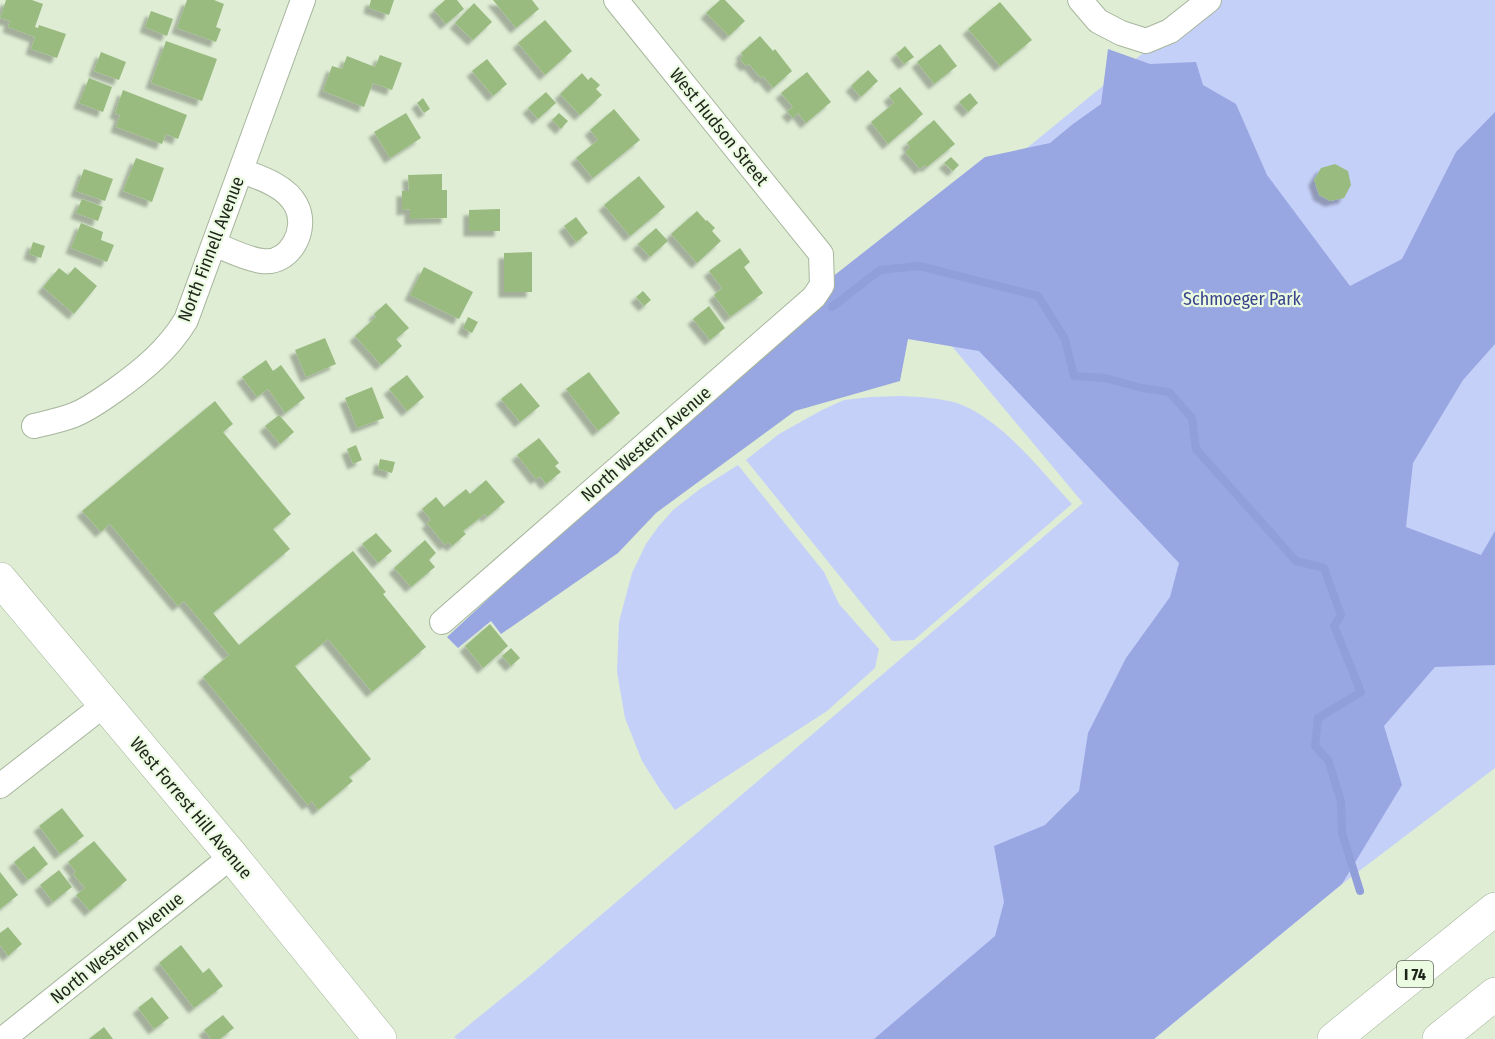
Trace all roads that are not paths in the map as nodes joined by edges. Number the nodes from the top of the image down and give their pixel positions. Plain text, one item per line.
1 (303, 0) edge
2 (616, 0) edge
3 (1080, 0) edge
4 (1209, 0) edge
5 (242, 171) junction
6 (214, 244) junction
7 (821, 254) joint
8 (34, 426) dead end
9 (0, 579) edge
10 (442, 622) dead end
11 (104, 705) junction
12 (0, 786) edge
13 (232, 856) junction
14 (1495, 909) edge
15 (1495, 994) edge
16 (3, 1039) edge
17 (380, 1039) edge
18 (1334, 1039) edge
19 (1439, 1039) edge

1 - 5 street, North Finnell Avenue
2 - 7 street, West Hudson Street
3 - 4 street
5 - 6 street, North Finnell Avenue
5 - 6 street
6 - 8 street, North Finnell Avenue
7 - 10 street, North Western Avenue
9 - 11 main road, West Forrest Hill Avenue
11 - 12 street
11 - 13 main road, West Forrest Hill Avenue
13 - 16 street, North Western Avenue
13 - 17 main road, West Forrest Hill Avenue
14 - 18 main road, I 74
15 - 19 main road

